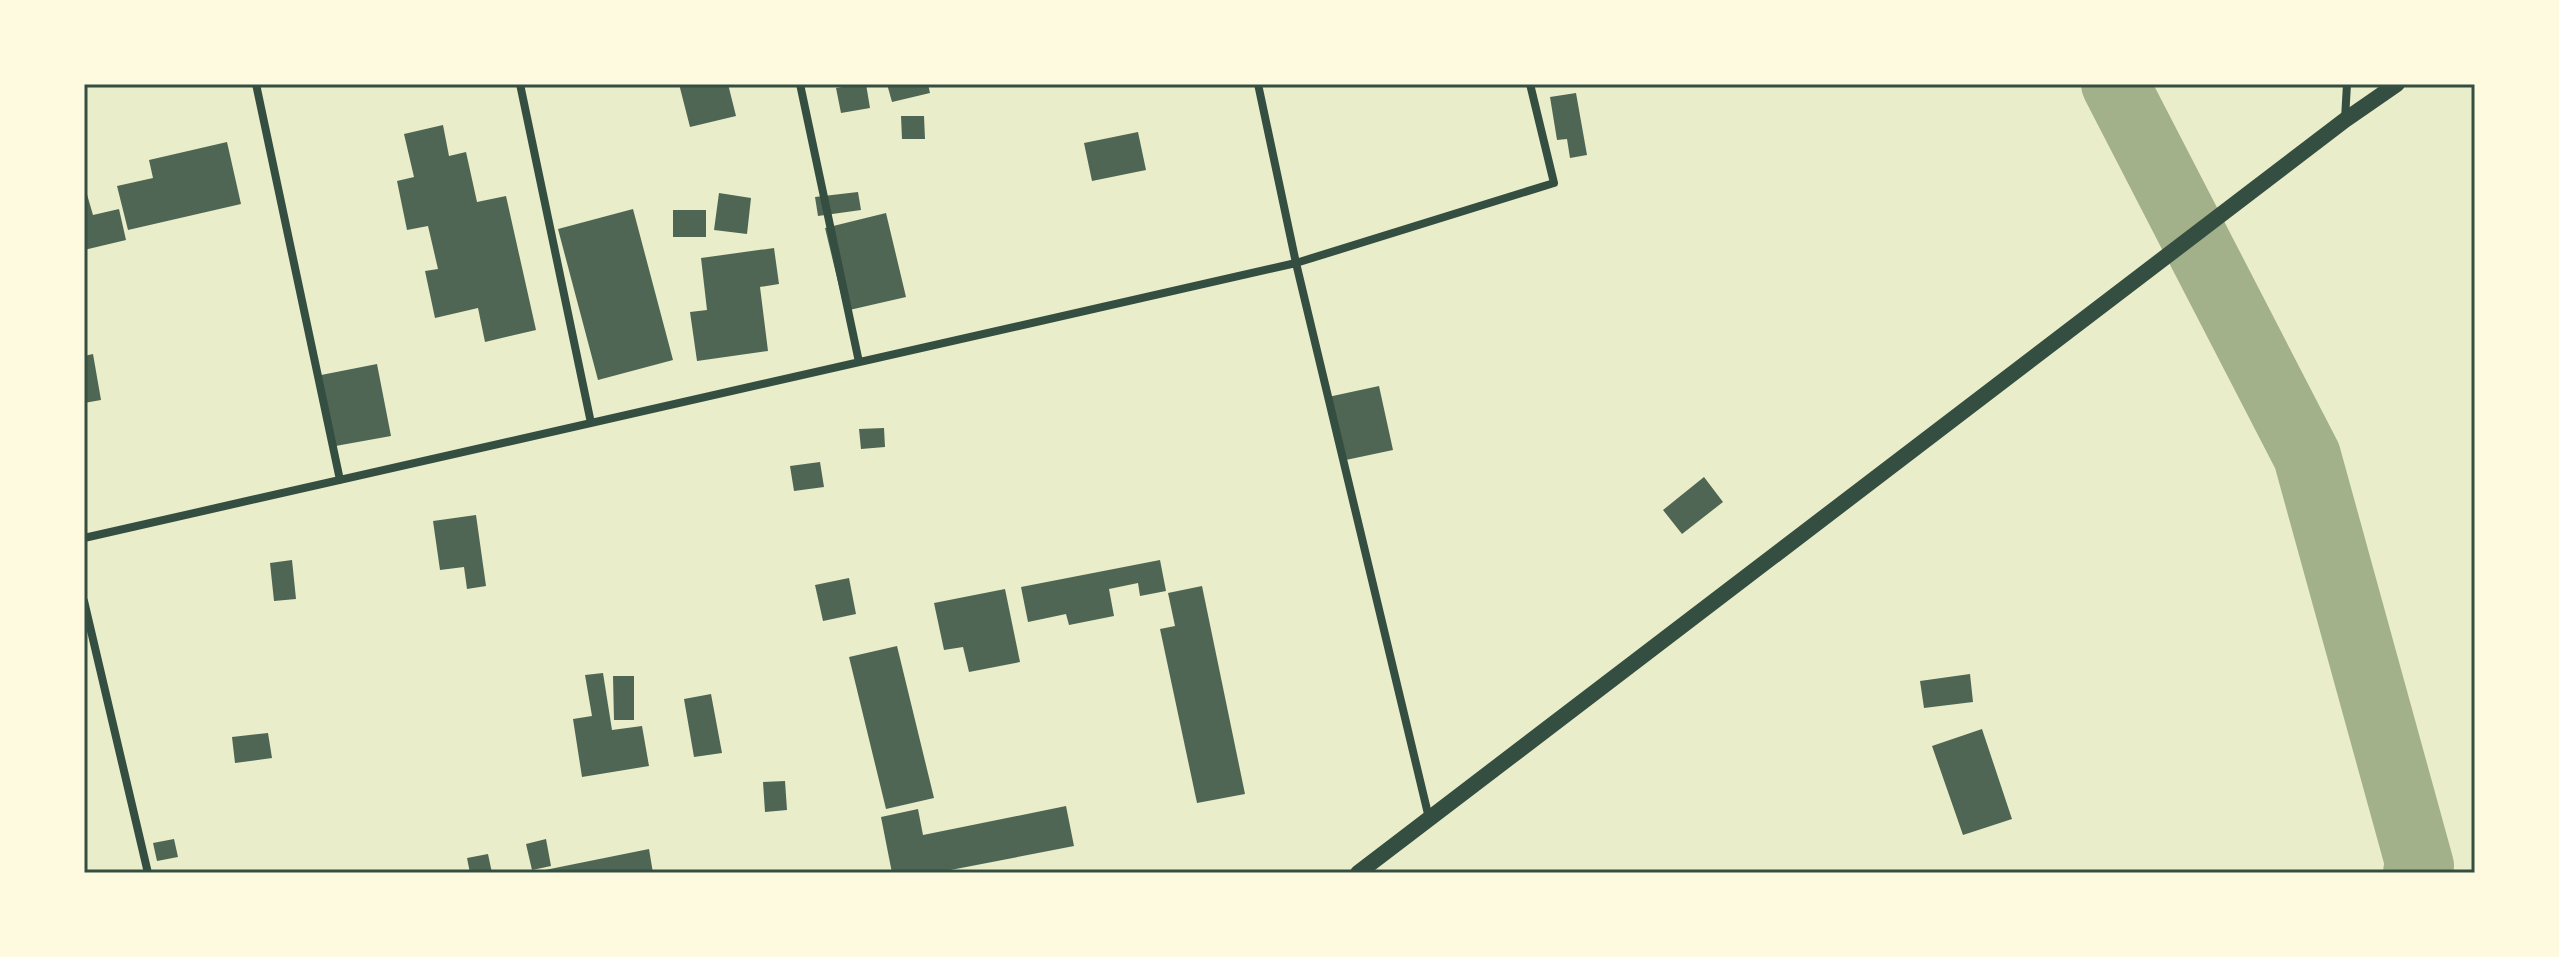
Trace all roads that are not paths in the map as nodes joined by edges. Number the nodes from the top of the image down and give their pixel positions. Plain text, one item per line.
1 (256, 84) edge
2 (520, 84) edge
3 (800, 84) edge
4 (1258, 84) edge
5 (1530, 84) edge
6 (2347, 84) edge
7 (2397, 84) edge
8 (2345, 120) junction
9 (1296, 263) junction
10 (859, 362) junction
11 (591, 423) junction
12 (340, 480) junction
13 (84, 538) edge
14 (84, 601) edge
15 (1429, 819) junction
16 (148, 873) edge
17 (1358, 873) edge

1 - 12 street
2 - 11 street
3 - 10 street
4 - 9 street
5 - 9 street
6 - 8 street
7 - 8 main road
8 - 15 main road
9 - 10 street
9 - 15 street
10 - 11 street
11 - 12 street
12 - 13 street
14 - 16 street
15 - 17 main road

